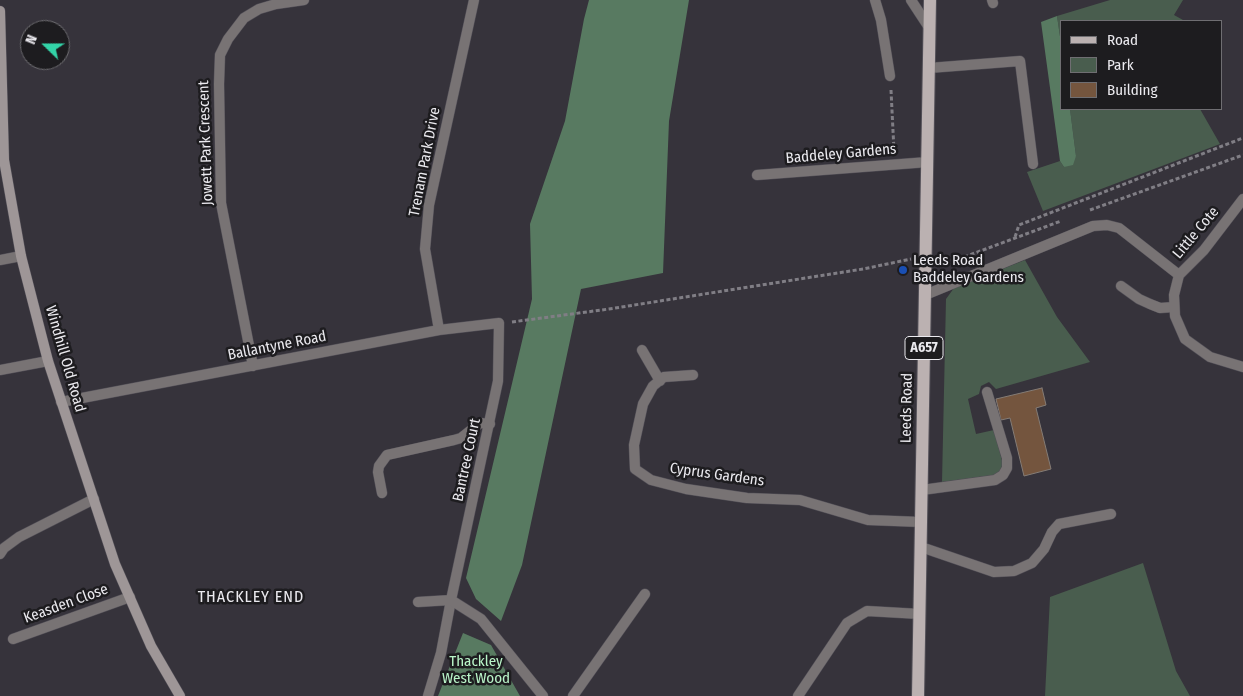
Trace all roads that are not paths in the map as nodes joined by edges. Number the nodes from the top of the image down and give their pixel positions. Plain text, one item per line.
1 (304, 0) edge
2 (474, 0) edge
3 (875, 0) edge
4 (911, 0) edge
5 (930, 0) edge
6 (0, 11) edge
7 (931, 30) junction
8 (930, 68) junction
9 (890, 76) road end
10 (928, 162) junction
11 (1033, 164) dead end
12 (757, 175) dead end
13 (1243, 199) edge
14 (21, 256) junction
15 (0, 260) edge
16 (1179, 275) junction
17 (1121, 286) dead end
18 (925, 295) junction
19 (1174, 307) junction
20 (499, 323) joint
21 (439, 330) junction
22 (642, 350) dead end
23 (48, 360) junction
24 (253, 366) junction
25 (1243, 367) edge
26 (0, 370) edge
27 (693, 375) dead end
28 (660, 381) junction
29 (987, 392) dead end
30 (61, 402) junction
31 (490, 424) junction
32 (922, 490) junction
33 (382, 493) dead end
34 (94, 499) junction
35 (1111, 514) dead end
36 (922, 522) junction
37 (921, 547) junction
38 (0, 552) edge
39 (645, 594) dead end
40 (130, 597) junction
41 (451, 600) junction
42 (418, 602) dead end
43 (920, 614) junction
44 (13, 638) dead end
45 (180, 696) edge
46 (428, 696) edge
47 (543, 696) edge
48 (573, 696) edge
49 (798, 696) edge
50 (918, 696) edge

1 - 24 street, Jowett Park Crescent
2 - 21 street, Trenam Park Drive
3 - 9 street
4 - 7 street
5 - 7 main road, Leeds Road / A657
6 - 14 street, Windhill Old Road
7 - 8 main road, Leeds Road / A657
8 - 10 main road, Leeds Road / A657
8 - 11 street
10 - 12 street, Baddeley Gardens
10 - 18 main road, Leeds Road / A657
13 - 16 street, Little Cote
14 - 15 street
14 - 23 street, Windhill Old Road
16 - 18 street
16 - 19 street, Little Cote
17 - 19 street
18 - 32 main road, Leeds Road / A657
19 - 25 street, Little Cote
20 - 21 street, Ballantyne Road
20 - 31 street, Bantree Court
21 - 24 street, Ballantyne Road
22 - 28 street
23 - 26 street
23 - 30 street, Windhill Old Road
24 - 30 street, Ballantyne Road
27 - 28 street
28 - 36 street, Cyprus Gardens
29 - 32 street
30 - 34 street, Windhill Old Road
31 - 33 street
31 - 41 street, Bantree Court
32 - 36 main road, Leeds Road / A657
34 - 38 street
34 - 40 street, Windhill Old Road
35 - 37 street
36 - 37 main road, Leeds Road / A657
37 - 43 main road, Leeds Road / A657
39 - 48 street
40 - 44 street, Keasden Close
40 - 45 street, Windhill Old Road
41 - 42 street
41 - 46 street, Bantree Court
41 - 47 street
43 - 49 street
43 - 50 main road, Leeds Road / A657

